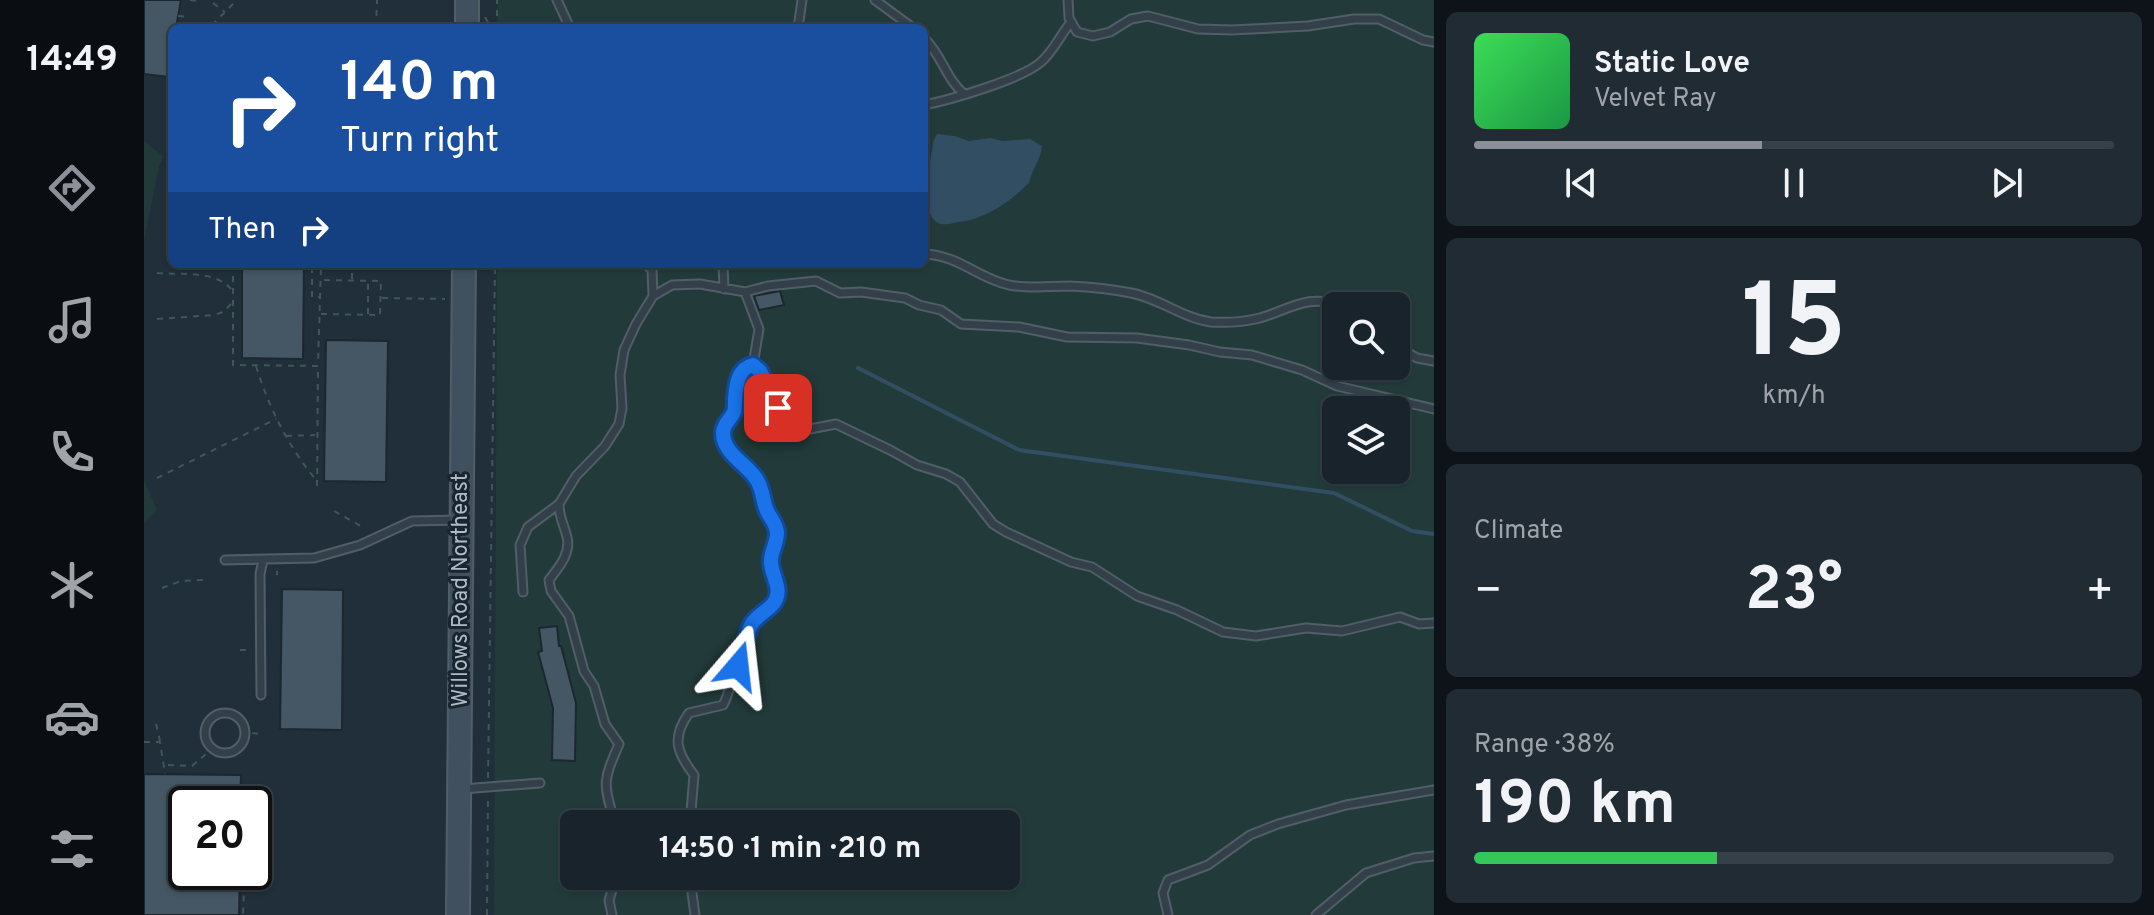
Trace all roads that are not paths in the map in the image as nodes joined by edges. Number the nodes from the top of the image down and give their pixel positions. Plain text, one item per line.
1 (557, 0) edge
2 (802, 0) edge
3 (875, 0) edge
4 (1068, 0) edge
5 (1071, 22) junction
6 (568, 24) edge
7 (799, 24) edge
8 (908, 24) edge
9 (928, 42) edge
10 (1434, 42) edge
11 (964, 94) junction
12 (928, 104) edge
13 (928, 255) edge
14 (464, 268) edge
15 (650, 268) edge
16 (723, 268) edge
17 (724, 289) junction
18 (745, 292) junction
19 (653, 296) junction
20 (1322, 301) edge
21 (1410, 354) edge
22 (1434, 361) edge
23 (753, 365) junction
24 (1434, 409) edge
25 (559, 504) junction
26 (461, 520) junction
27 (225, 560) dead end
28 (263, 560) junction
29 (523, 592) dead end
30 (1434, 623) edge
31 (261, 695) dead end
32 (225, 753) joint
33 (540, 783) dead end
34 (461, 790) junction
35 (1434, 790) edge
36 (611, 810) edge
37 (691, 810) edge
38 (1434, 856) edge
39 (612, 890) edge
40 (692, 890) edge
41 (458, 915) edge
42 (612, 915) edge
43 (695, 915) edge
44 (1168, 915) edge
45 (1316, 915) edge

1 - 6 lane
2 - 7 lane
3 - 8 lane
4 - 5 lane
5 - 10 lane
5 - 11 lane
9 - 11 lane
11 - 12 lane
13 - 20 lane
14 - 26 main road, Willows Road Northeast
15 - 19 lane
16 - 17 lane
17 - 18 lane
17 - 19 lane
18 - 23 lane
18 - 24 lane
19 - 25 lane
21 - 22 lane
23 - 30 lane
23 - 37 lane
25 - 29 lane
25 - 36 lane
26 - 28 lane
26 - 34 main road, Willows Road Northeast
27 - 28 lane
28 - 31 lane
32 - 32 lane
33 - 34 lane
34 - 41 main road, Willows Road Northeast
35 - 44 lane
38 - 45 lane
39 - 42 lane
40 - 43 lane

